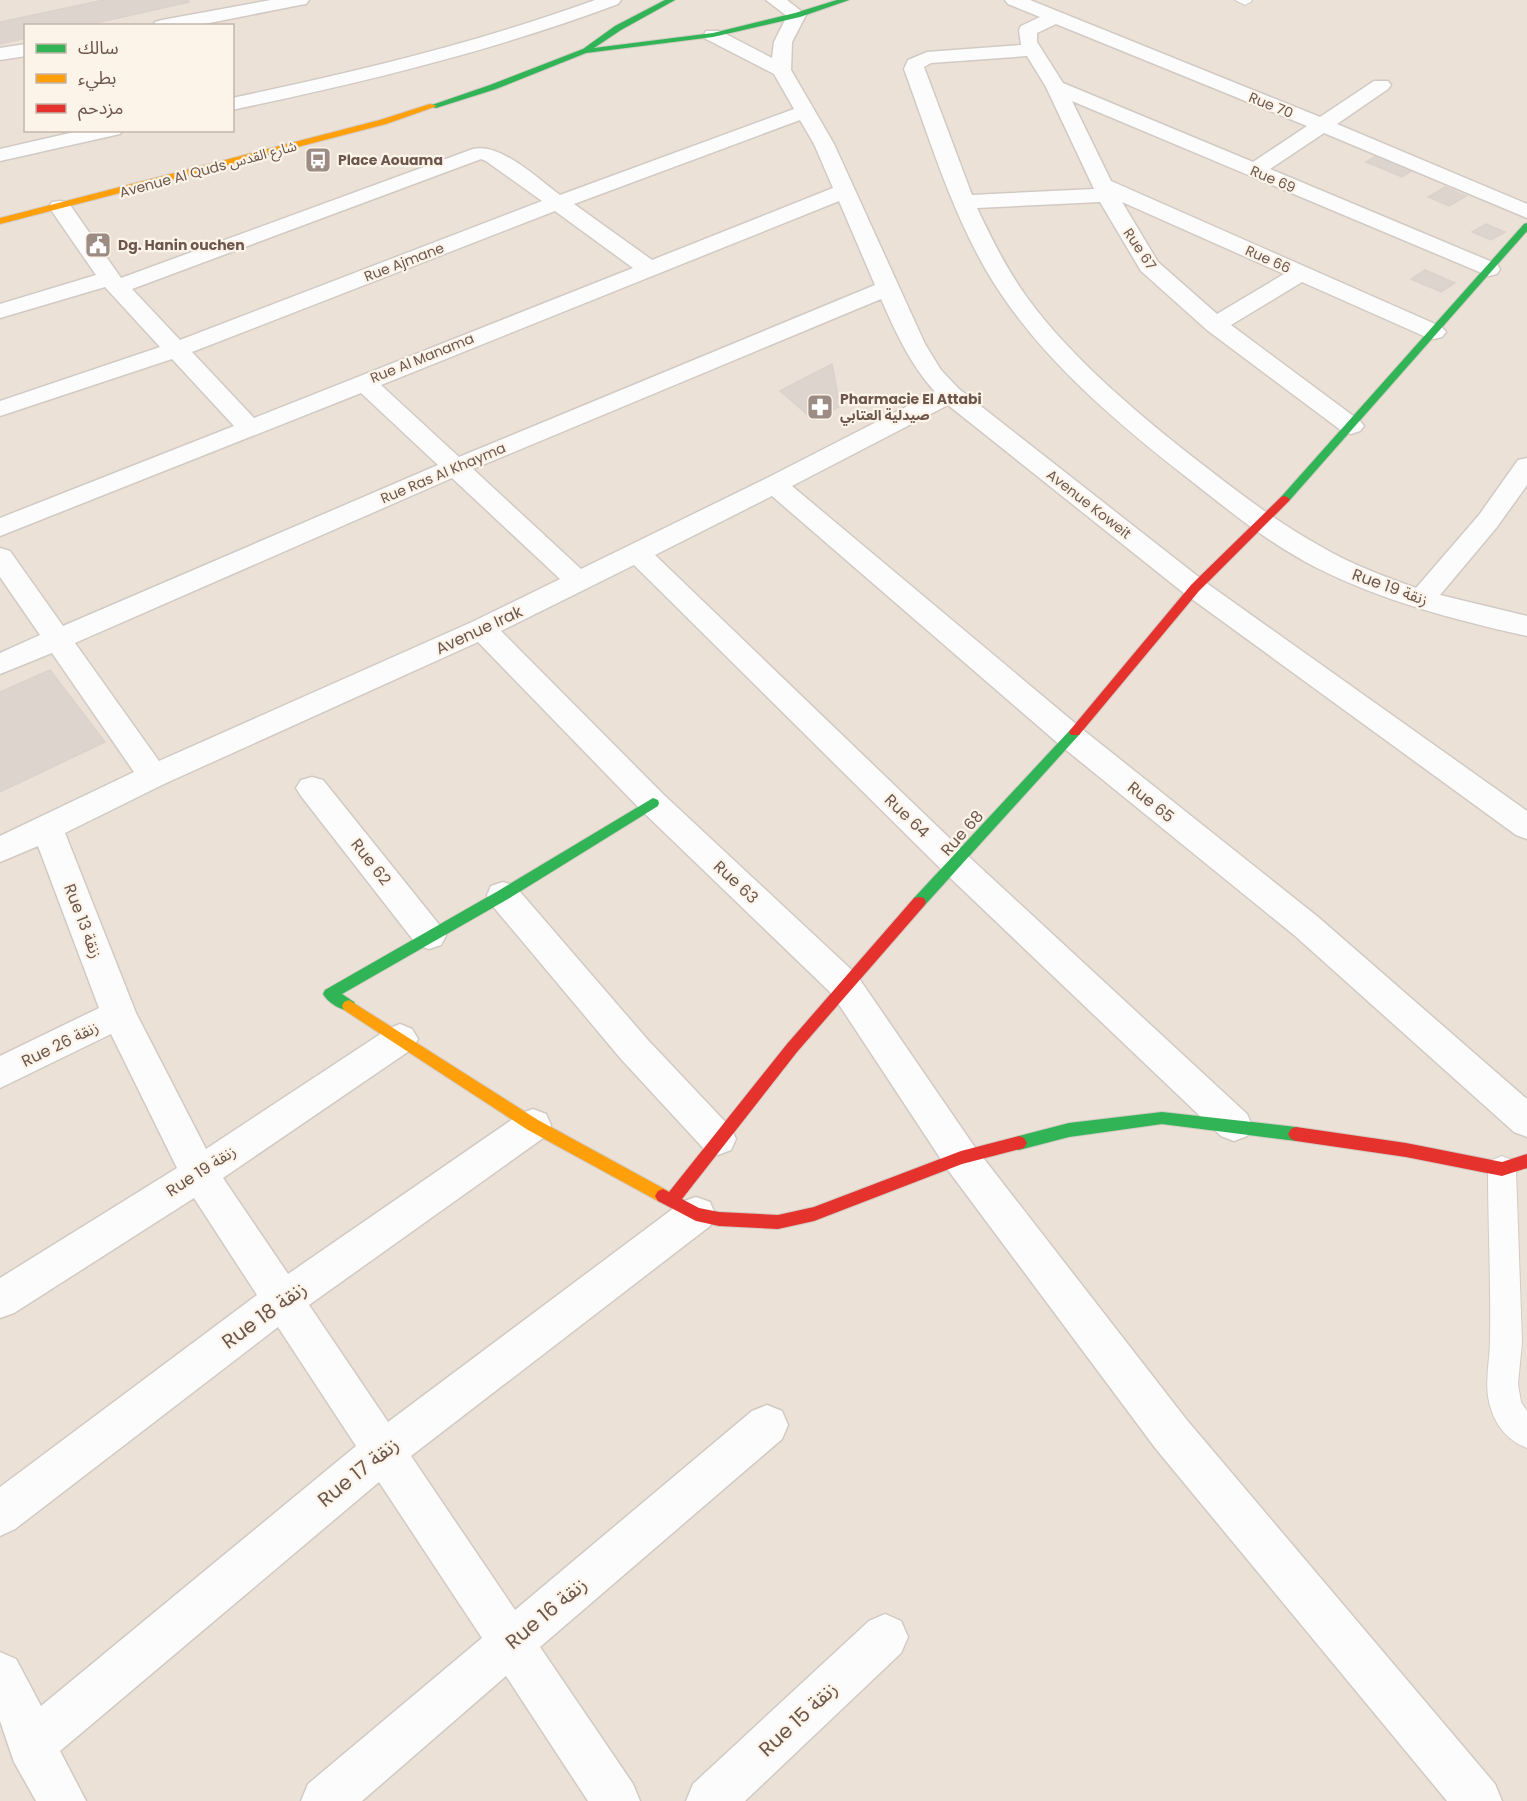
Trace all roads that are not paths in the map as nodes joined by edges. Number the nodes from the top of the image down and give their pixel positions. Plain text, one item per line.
1 (300, 0) edge
2 (612, 0) edge
3 (775, 0) edge
4 (845, 0) edge
5 (1014, 0) edge
6 (670, 4) edge
7 (797, 15) junction
8 (1055, 17) junction
9 (690, 21) dead end
10 (173, 24) edge
11 (713, 35) junction
12 (24, 50) edge
13 (1033, 50) junction
14 (585, 51) junction
15 (0, 54) edge
16 (781, 70) junction
17 (1381, 85) dead end
18 (1056, 87) junction
19 (234, 104) edge
20 (806, 111) junction
21 (1322, 125) junction
22 (103, 132) edge
23 (0, 155) edge
24 (1254, 171) junction
25 (844, 190) junction
26 (1105, 190) junction
27 (964, 202) junction
28 (557, 203) junction
29 (60, 207) junction
30 (1527, 212) edge
31 (0, 221) edge
32 (1527, 226) edge
33 (648, 268) junction
34 (1489, 269) junction
35 (1300, 274) junction
36 (113, 283) junction
37 (888, 288) junction
38 (0, 310) edge
39 (1215, 325) junction
40 (1434, 332) junction
41 (177, 349) junction
42 (363, 382) junction
43 (950, 394) junction
44 (0, 409) edge
45 (1351, 426) junction
46 (251, 429) junction
47 (1527, 466) edge
48 (456, 467) junction
49 (774, 485) junction
50 (1260, 525) junction
51 (0, 528) edge
52 (637, 553) junction
53 (0, 557) edge
54 (579, 582) junction
55 (1195, 588) junction
56 (1421, 600) junction
57 (1527, 626) edge
58 (482, 629) junction
59 (56, 639) junction
60 (0, 664) edge
61 (1071, 737) junction
62 (153, 776) junction
63 (312, 788) dead end
64 (653, 803) junction
65 (1527, 827) edge
66 (47, 828) junction
67 (0, 850) edge
68 (956, 864) junction
69 (503, 895) junction
70 (429, 936) junction
71 (844, 984) junction
72 (119, 1014) junction
73 (400, 1039) junction
74 (0, 1073) edge
75 (1527, 1121) edge
76 (533, 1125) junction
77 (1234, 1125) junction
78 (718, 1138) junction
79 (961, 1158) junction
80 (1514, 1165) edge
81 (198, 1174) junction
82 (684, 1207) junction
83 (0, 1300) edge
84 (283, 1300) junction
85 (767, 1425) dead end
86 (1527, 1432) edge
87 (383, 1451) junction
88 (0, 1514) edge
89 (885, 1637) dead end
90 (510, 1643) junction
91 (0, 1675) edge
92 (31, 1745) junction
93 (62, 1801) edge
94 (325, 1801) edge
95 (616, 1801) edge
96 (710, 1801) edge
97 (1478, 1801) edge

1 - 10 street
2 - 19 street
3 - 7 street
4 - 7 street, Avenue Al Quds شارع القدس
5 - 8 street, Rue 70
6 - 14 street, Avenue Al Quds شارع القدس
7 - 11 street, Avenue Al Quds شارع القدس
7 - 16 street
8 - 13 street
8 - 21 street, Rue 70
9 - 11 street
11 - 14 street, Avenue Al Quds شارع القدس
11 - 16 street
12 - 15 street
13 - 18 street, Rue 67
13 - 27 street, Rue 19 زنقة
14 - 29 street, Avenue Al Quds شارع القدس
16 - 20 street, Avenue Koweit
17 - 21 street
18 - 24 street, Rue 69
18 - 26 street, Rue 67
20 - 25 street, Avenue Koweit
20 - 28 street, Rue Ajmane
21 - 24 street
21 - 30 street, Rue 70
22 - 23 street
24 - 34 street, Rue 69
25 - 33 street, Rue Al Manama
25 - 37 street, Avenue Koweit
26 - 27 street
26 - 35 street, Rue 66
26 - 39 street, Rue 67
27 - 50 street, Rue 19 زنقة
28 - 33 street
28 - 36 street
28 - 41 street, Rue Ajmane
29 - 31 street, Avenue Al Quds شارع القدس
29 - 36 street
32 - 34 street
33 - 42 street, Rue Al Manama
34 - 40 street
35 - 39 street
35 - 40 street, Rue 66
36 - 38 street
36 - 41 street
37 - 43 street, Avenue Koweit
37 - 48 street, Rue Ras Al Khayma
39 - 45 street, Rue 67
40 - 45 street
41 - 44 street, Rue Ajmane
41 - 46 street
42 - 46 street, Rue Al Manama
42 - 48 street
43 - 49 street, Avenue Irak
43 - 55 street, Avenue Koweit
45 - 50 street
46 - 51 street, Rue Al Manama
47 - 56 street
48 - 54 street
48 - 59 street, Rue Ras Al Khayma
49 - 52 street, Avenue Irak
49 - 61 street, Rue 65
50 - 55 street, Rue 68
50 - 56 street, Rue 19 زنقة
52 - 54 street, Avenue Irak
52 - 68 street, Rue 64
53 - 59 street
54 - 58 street, Avenue Irak
55 - 61 street, Rue 68
55 - 65 street, Avenue Koweit
56 - 57 street, Rue 19 زنقة
58 - 62 street, Avenue Irak
58 - 64 street, Rue 63
59 - 60 street, Rue Ras Al Khayma
59 - 62 street
61 - 68 street, Rue 68
61 - 75 street, Rue 65
62 - 66 street, Avenue Irak
63 - 70 street, Rue 62
64 - 69 street
64 - 71 street, Rue 63
66 - 67 street, Avenue Irak
66 - 72 street, Rue 13 زنقة
68 - 71 street, Rue 68
68 - 77 street, Rue 64
69 - 70 street
69 - 78 street
70 - 73 street
71 - 78 street, Rue 68
71 - 79 street, Rue 63
72 - 74 street, Rue 26 زنقة
72 - 81 street, Rue 13 زنقة
73 - 76 street
73 - 81 street, Rue 19 زنقة
76 - 82 street
76 - 84 street, Rue 18 زنقة
77 - 79 street
77 - 80 street
78 - 82 street, Rue 68
79 - 82 street
79 - 97 street, Rue 63
80 - 86 lane
81 - 83 street, Rue 19 زنقة
81 - 84 street, Rue 13 زنقة
82 - 87 street, Rue 17 زنقة
84 - 87 street, Rue 13 زنقة
84 - 88 street, Rue 18 زنقة
85 - 90 street, Rue 16 زنقة
87 - 90 street, Rue 13 زنقة
87 - 92 street, Rue 17 زنقة
89 - 96 street, Rue 15 زنقة
90 - 94 street, Rue 16 زنقة
90 - 95 street, Rue 13 زنقة
91 - 92 street
92 - 93 street

